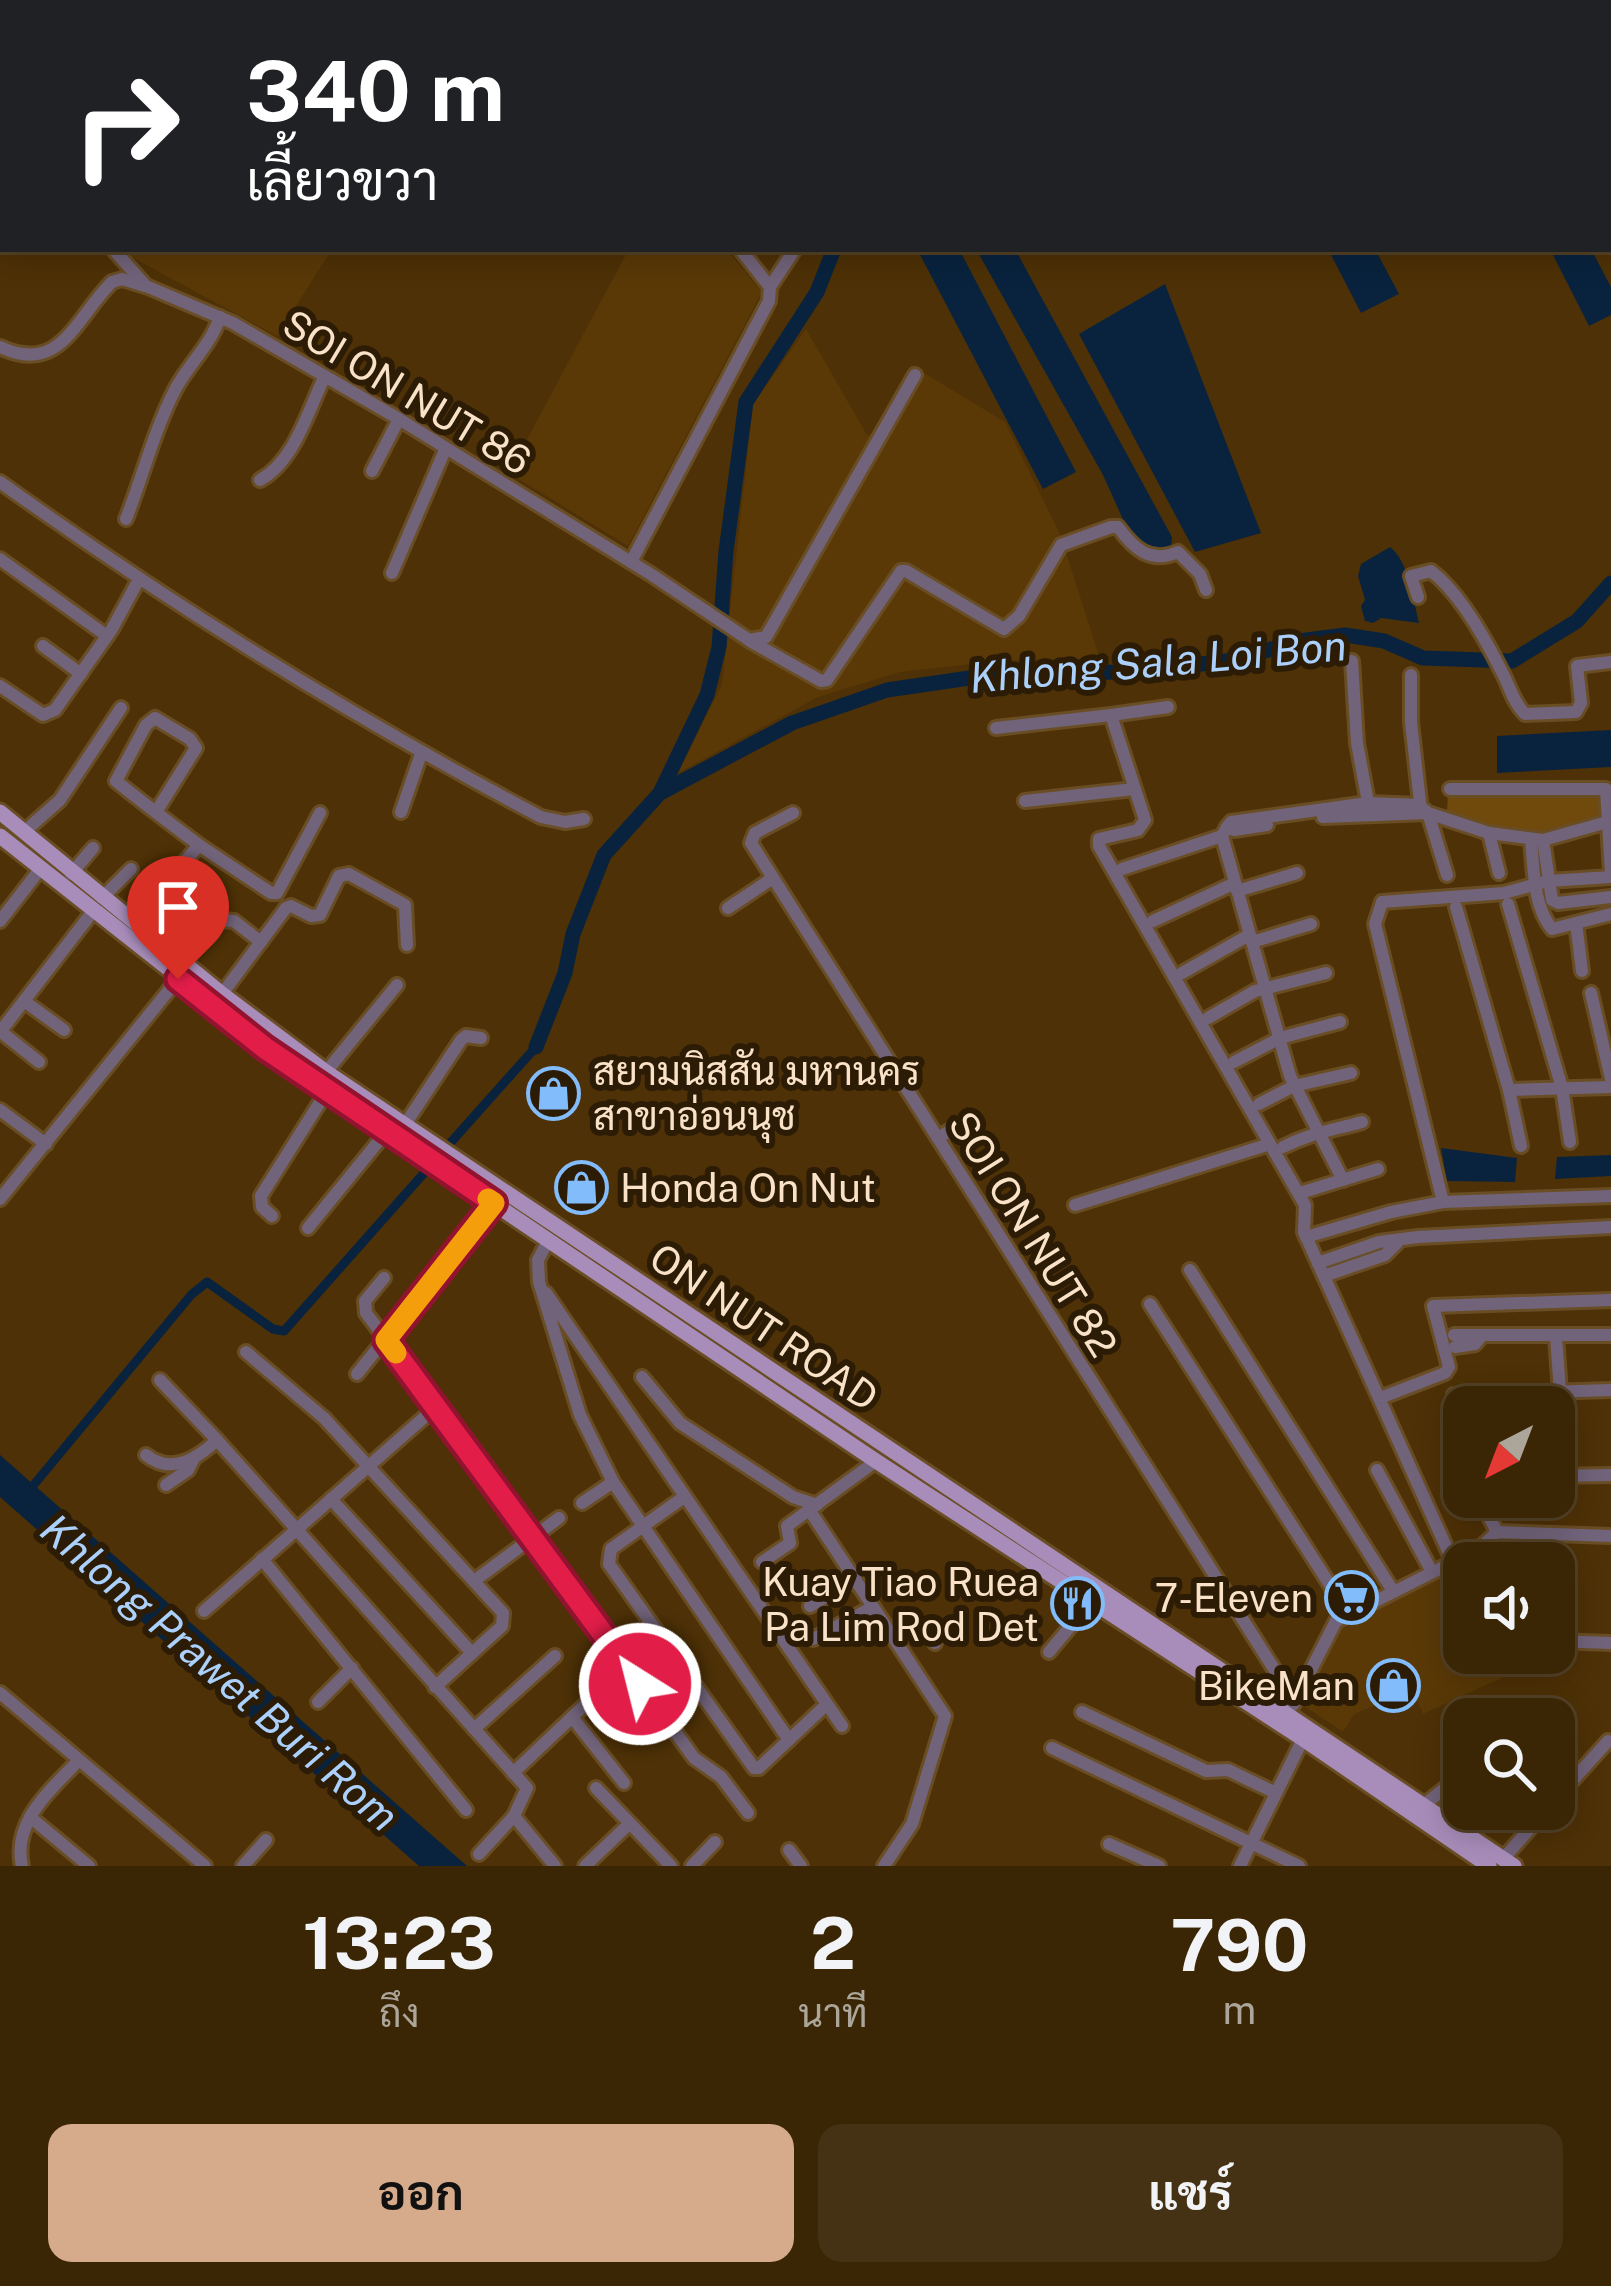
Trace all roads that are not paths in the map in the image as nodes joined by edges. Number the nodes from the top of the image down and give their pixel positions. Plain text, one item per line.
1 (742, 252) edge
2 (793, 252) edge
3 (116, 254) edge
4 (112, 282) junction
5 (146, 286) junction
6 (770, 286) junction
7 (220, 317) junction
8 (0, 346) edge
9 (915, 375) dead end
10 (325, 376) junction
11 (399, 419) junction
12 (445, 450) junction
13 (372, 471) dead end
14 (260, 480) dead end
15 (0, 482) edge
16 (126, 519) dead end
17 (0, 559) edge
18 (631, 562) junction
19 (392, 573) dead end
20 (138, 581) junction
21 (1206, 590) dead end
22 (1418, 597) dead end
23 (107, 636) junction
24 (749, 640) junction
25 (43, 646) dead end
26 (1352, 661) dead end
27 (1611, 662) edge
28 (81, 674) junction
29 (1411, 675) dead end
30 (0, 686) edge
31 (1168, 707) dead end
32 (122, 708) dead end
33 (1111, 715) junction
34 (996, 728) dead end
35 (421, 754) junction
36 (1134, 788) junction
37 (1450, 790) dead end
38 (1025, 801) dead end
39 (1369, 807) junction
40 (1423, 811) junction
41 (0, 812) edge
42 (156, 812) junction
43 (401, 812) dead end
44 (320, 813) dead end
45 (793, 813) dead end
46 (584, 819) dead end
47 (1610, 821) edge
48 (24, 832) junction
49 (1224, 832) junction
50 (1489, 833) junction
51 (0, 836) edge
52 (1537, 840) junction
53 (199, 845) junction
54 (93, 848) dead end
55 (46, 861) junction
56 (131, 868) dead end
57 (1122, 869) dead end
58 (1297, 873) dead end
59 (1499, 873) dead end
60 (71, 874) junction
61 (1447, 875) dead end
62 (1611, 875) edge
63 (773, 878) junction
64 (1541, 884) junction
65 (1236, 887) junction
66 (1611, 898) edge
67 (98, 904) junction
68 (1508, 904) dead end
69 (1456, 907) dead end
70 (728, 908) dead end
71 (1611, 914) edge
72 (210, 919) dead end
73 (0, 921) edge
74 (1153, 921) dead end
75 (133, 923) junction
76 (1576, 923) junction
77 (1311, 924) dead end
78 (1251, 939) junction
79 (261, 942) junction
80 (407, 946) dead end
81 (1582, 971) dead end
82 (1182, 973) dead end
83 (1326, 973) dead end
84 (178, 979) junction
85 (397, 985) dead end
86 (1266, 988) junction
87 (1591, 993) dead end
88 (222, 994) junction
89 (24, 1001) junction
90 (1208, 1018) dead end
91 (1340, 1022) dead end
92 (64, 1030) dead end
93 (0, 1031) edge
94 (1280, 1038) junction
95 (482, 1039) dead end
96 (1234, 1061) dead end
97 (39, 1062) dead end
98 (326, 1072) junction
99 (1351, 1073) dead end
100 (1611, 1083) edge
101 (1294, 1086) junction
102 (1562, 1088) junction
103 (1509, 1090) junction
104 (327, 1091) junction
105 (1259, 1104) dead end
106 (0, 1110) edge
107 (1362, 1122) dead end
108 (962, 1123) dead end
109 (395, 1128) junction
110 (1316, 1130) junction
111 (938, 1138) junction
112 (1570, 1142) dead end
113 (46, 1144) junction
114 (1277, 1146) junction
115 (1521, 1146) dead end
116 (455, 1169) junction
117 (1378, 1169) dead end
118 (1343, 1180) junction
119 (1303, 1192) dead end
120 (1611, 1196) edge
121 (0, 1199) edge
122 (1443, 1202) junction
123 (494, 1203) junction
124 (1075, 1205) dead end
125 (272, 1216) dead end
126 (1611, 1227) edge
127 (308, 1228) dead end
128 (1306, 1237) junction
129 (549, 1239) junction
130 (1321, 1269) junction
131 (1190, 1270) dead end
132 (384, 1278) dead end
133 (539, 1282) junction
134 (1611, 1300) edge
135 (1150, 1304) dead end
136 (1611, 1335) edge
137 (1556, 1337) junction
138 (386, 1340) junction
139 (1450, 1342) junction
140 (246, 1352) dead end
141 (357, 1374) dead end
142 (642, 1377) dead end
143 (160, 1380) dead end
144 (1560, 1386) edge
145 (1611, 1390) edge
146 (1575, 1391) edge
147 (1380, 1398) junction
148 (436, 1406) junction
149 (218, 1440) junction
150 (146, 1455) dead end
151 (194, 1458) junction
152 (876, 1461) junction
153 (367, 1467) junction
154 (1377, 1470) dead end
155 (1611, 1475) edge
156 (1575, 1476) edge
157 (613, 1483) junction
158 (166, 1484) dead end
159 (925, 1484) junction
160 (684, 1497) junction
161 (332, 1499) junction
162 (582, 1503) dead end
163 (813, 1508) junction
164 (560, 1518) dead end
165 (1487, 1518) edge
166 (642, 1526) junction
167 (297, 1529) junction
168 (534, 1536) junction
169 (1611, 1536) edge
170 (1494, 1538) junction
171 (1444, 1542) edge
172 (1487, 1542) edge
173 (1494, 1542) edge
174 (262, 1559) junction
175 (762, 1562) dead end
176 (1443, 1567) edge
177 (1432, 1572) junction
178 (855, 1580) junction
179 (474, 1581) junction
180 (1393, 1592) junction
181 (1090, 1604) junction
182 (809, 1606) dead end
183 (873, 1607) junction
184 (204, 1611) dead end
185 (1348, 1613) junction
186 (813, 1639) dead end
187 (896, 1640) junction
188 (1575, 1642) edge
189 (935, 1643) dead end
190 (1611, 1643) edge
191 (1049, 1652) dead end
192 (472, 1653) junction
193 (555, 1656) dead end
194 (352, 1668) junction
195 (435, 1687) junction
196 (0, 1693) edge
197 (590, 1700) dead end
198 (317, 1702) dead end
199 (826, 1705) junction
200 (1292, 1708) junction
201 (1082, 1712) dead end
202 (572, 1717) junction
203 (842, 1726) dead end
204 (474, 1729) junction
205 (1303, 1739) junction
206 (789, 1740) junction
207 (1608, 1741) edge
208 (1052, 1748) dead end
209 (79, 1760) junction
210 (513, 1773) junction
211 (1575, 1778) edge
212 (624, 1783) dead end
213 (596, 1788) dead end
214 (1443, 1790) edge
215 (1276, 1793) junction
216 (1424, 1805) junction
217 (466, 1810) dead end
218 (748, 1814) dead end
219 (514, 1816) junction
220 (30, 1817) junction
221 (628, 1825) junction
222 (1529, 1830) edge
223 (266, 1840) dead end
224 (716, 1842) dead end
225 (1251, 1843) junction
226 (1109, 1844) dead end
227 (789, 1850) dead end
228 (479, 1853) dead end
229 (1502, 1864) edge
230 (22, 1866) edge
231 (89, 1866) edge
232 (205, 1866) edge
233 (243, 1866) edge
234 (555, 1866) edge
235 (585, 1866) edge
236 (670, 1866) edge
237 (692, 1866) edge
238 (801, 1866) edge
239 (884, 1866) edge
240 (1159, 1866) edge
241 (1240, 1866) edge
242 (1299, 1866) edge

1 - 6 street
2 - 6 street
3 - 4 street
3 - 5 street, SOI ON NUT 86
4 - 5 street, SOI ON NUT 86
4 - 8 street
5 - 7 street, SOI ON NUT 86
6 - 18 street
7 - 10 street, SOI ON NUT 86
7 - 16 street
9 - 24 street
10 - 11 street, SOI ON NUT 86
10 - 14 street
11 - 12 street, SOI ON NUT 86
11 - 13 street
12 - 18 street, SOI ON NUT 86
12 - 19 street
15 - 20 street
17 - 23 street
18 - 24 street, SOI ON NUT 86
20 - 23 street
20 - 35 street
21 - 24 street, SOI ON NUT 86
22 - 27 street
23 - 28 street
25 - 28 street
26 - 39 street
28 - 30 street
29 - 40 street
31 - 33 street
32 - 48 street
33 - 34 street
33 - 36 street
35 - 43 street
35 - 46 street
36 - 38 street
36 - 114 street
37 - 47 street
39 - 40 street
39 - 49 street
40 - 50 street
40 - 61 street
41 - 48 main road, ON NUT ROAD
42 - 42 street
42 - 53 street
44 - 53 street
45 - 63 street, SOI ON NUT 82
47 - 52 street
47 - 62 street
48 - 55 main road, ON NUT ROAD
49 - 57 street
49 - 65 street
50 - 52 street
50 - 59 street
51 - 55 main road, ON NUT ROAD
52 - 64 street
53 - 75 street
54 - 60 street
55 - 60 main road, ON NUT ROAD
55 - 67 main road, ON NUT ROAD
55 - 73 street
56 - 67 street
58 - 65 street
60 - 67 main road, ON NUT ROAD
62 - 64 street
63 - 70 street
63 - 111 street, SOI ON NUT 82
64 - 66 street
64 - 76 street
64 - 122 street
65 - 74 street
65 - 78 street
67 - 75 main road, ON NUT ROAD
67 - 84 main road, ON NUT ROAD
67 - 89 street
68 - 102 street
69 - 103 street
71 - 76 street
72 - 79 street
75 - 88 main road, ON NUT ROAD
76 - 81 street
77 - 78 street
78 - 82 street
78 - 86 street
79 - 80 street
79 - 88 street
83 - 86 street
84 - 104 main road, ON NUT ROAD
84 - 113 street
85 - 98 street
86 - 90 street
86 - 94 street
87 - 100 street
88 - 98 main road, ON NUT ROAD
89 - 92 street
89 - 93 street
91 - 94 street
93 - 97 street
94 - 96 street
94 - 101 street
95 - 109 street
98 - 109 main road, ON NUT ROAD
99 - 101 street
100 - 102 street
101 - 105 street
101 - 110 street
102 - 103 street
102 - 112 street
103 - 115 street
104 - 109 main road, ON NUT ROAD
104 - 125 street
106 - 113 street
107 - 110 street
108 - 111 street
109 - 116 main road, ON NUT ROAD
109 - 127 street
110 - 114 street
110 - 118 street
111 - 200 street, SOI ON NUT 82
113 - 121 street
114 - 124 street
114 - 128 street
116 - 123 main road, ON NUT ROAD
116 - 159 main road, ON NUT ROAD
117 - 118 street
118 - 119 street
120 - 122 street
122 - 128 street
123 - 129 main road, ON NUT ROAD
123 - 138 street
126 - 130 street
128 - 130 street
129 - 133 street
129 - 152 main road, ON NUT ROAD
130 - 147 street
131 - 180 street
132 - 138 street
133 - 157 street
133 - 160 street
134 - 139 street
135 - 185 street
136 - 137 street
137 - 139 street
137 - 144 street
138 - 141 street
138 - 148 street
139 - 147 street
140 - 153 street
142 - 163 street
143 - 149 street
145 - 146 street
147 - 171 street
148 - 153 street
148 - 168 street
149 - 151 street
149 - 167 street
150 - 151 street
151 - 158 street
152 - 159 main road, ON NUT ROAD
152 - 163 street
153 - 161 street
153 - 179 street
154 - 177 street
155 - 156 street
157 - 162 street
157 - 166 street
159 - 181 main road, ON NUT ROAD
159 - 200 main road, ON NUT ROAD
160 - 166 street
160 - 199 street
161 - 167 street
161 - 192 street
163 - 175 street
163 - 178 street
164 - 168 street
165 - 170 street
166 - 206 street
166 - 206 street
167 - 174 street
167 - 195 street
168 - 179 street
168 - 218 street
169 - 170 street
170 - 172 street
170 - 173 street
174 - 184 street
174 - 194 street
176 - 177 street
177 - 180 street
178 - 182 street
178 - 183 street
179 - 192 street
180 - 185 street
181 - 191 street
181 - 205 main road, ON NUT ROAD
183 - 186 street
183 - 187 street
185 - 200 street
187 - 189 street
187 - 239 street
188 - 190 street
192 - 195 street
193 - 204 street
194 - 198 street
194 - 217 street
195 - 204 street
196 - 209 street
197 - 202 street
199 - 203 street
199 - 206 street
200 - 216 main road, ON NUT ROAD
201 - 215 street
202 - 210 street
202 - 212 street
204 - 210 street
205 - 215 street
205 - 229 main road, ON NUT ROAD
207 - 211 street
208 - 225 street
209 - 220 street
209 - 232 street
210 - 219 street
213 - 221 street
214 - 216 street
215 - 225 street
216 - 229 main road, ON NUT ROAD
219 - 228 street
219 - 234 street
220 - 230 street
220 - 231 street
221 - 235 street
221 - 236 street
222 - 229 street
223 - 233 street
224 - 237 street
225 - 241 street
225 - 242 street
226 - 240 street
227 - 238 street

